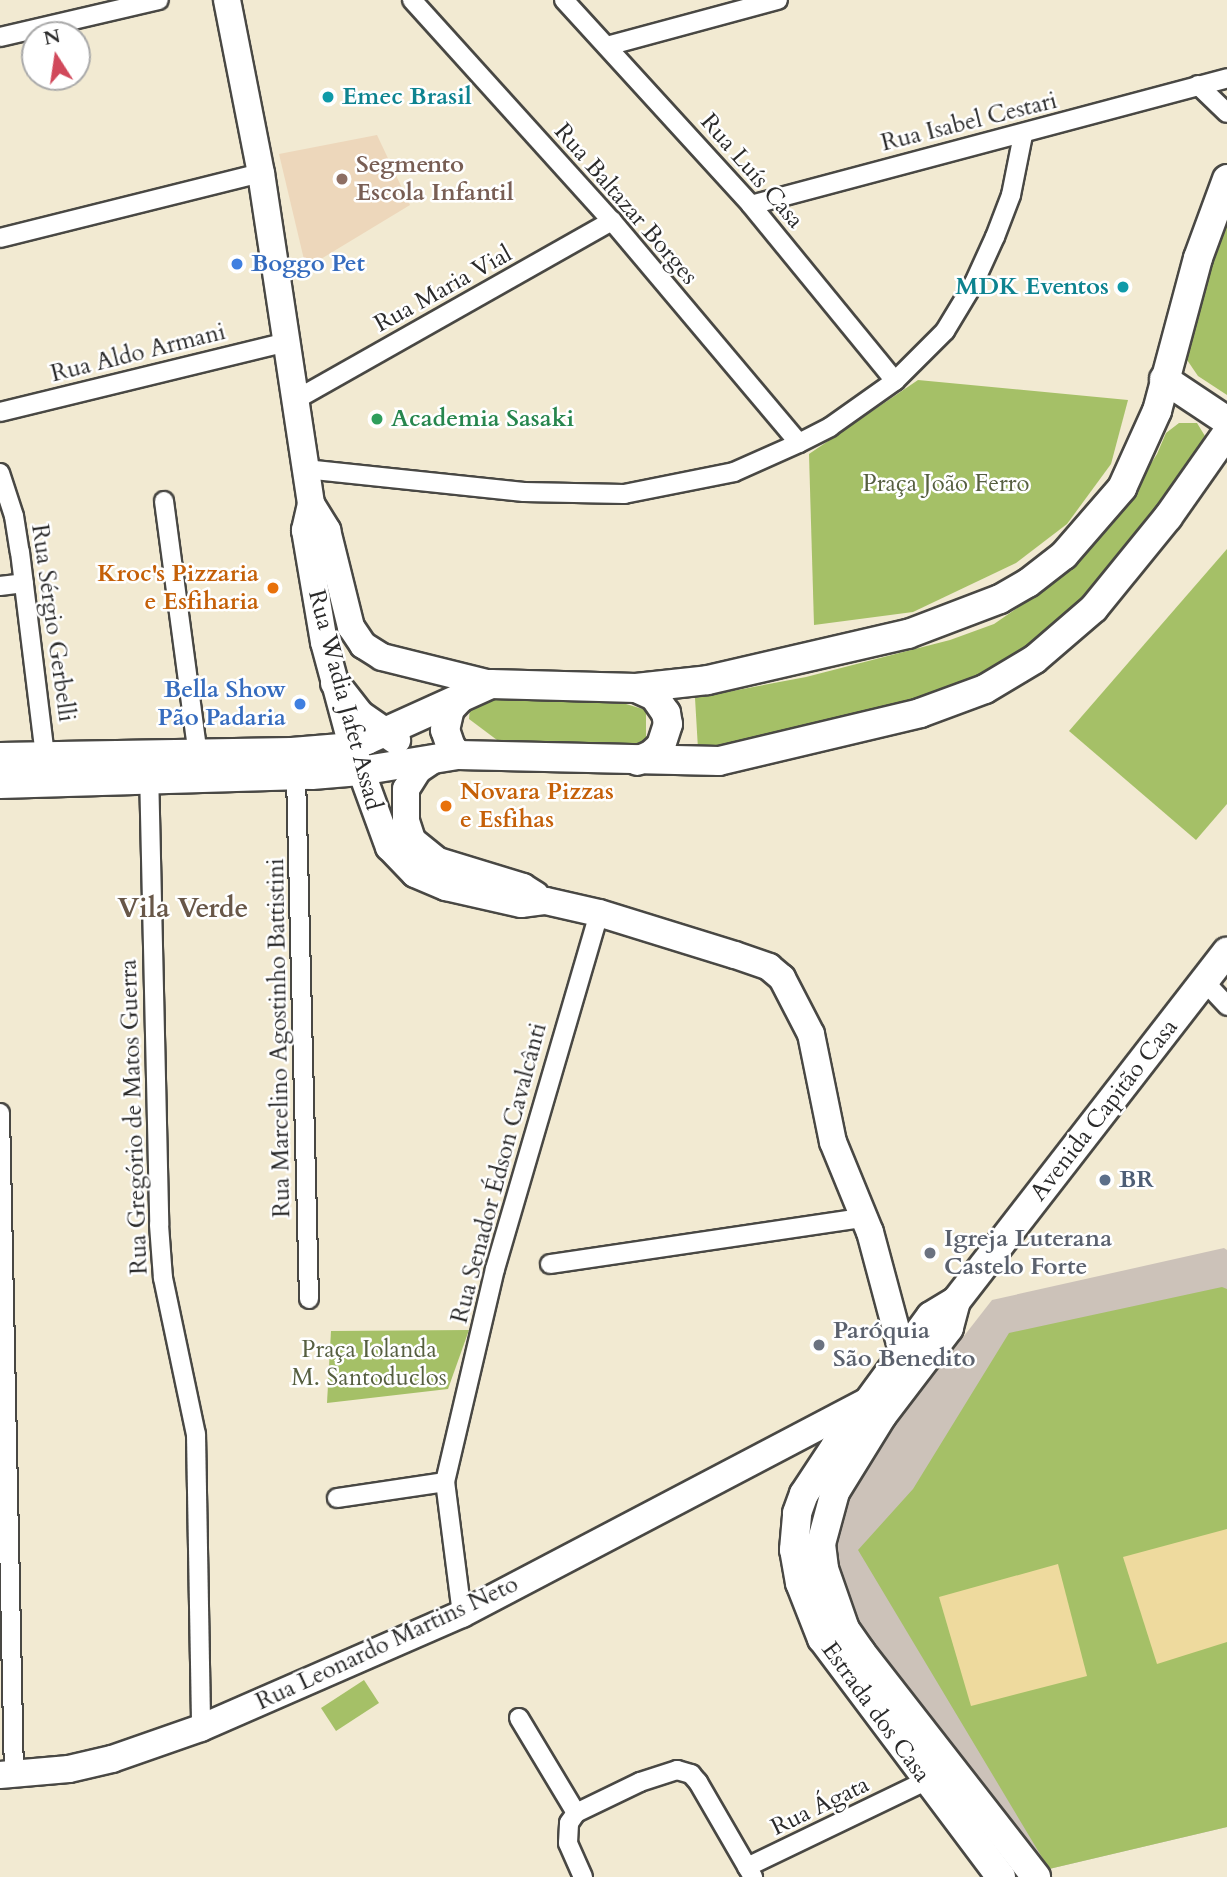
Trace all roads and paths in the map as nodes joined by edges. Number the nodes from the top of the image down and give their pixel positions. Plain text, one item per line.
1 (159, 0) edge
2 (227, 0) edge
3 (412, 0) edge
4 (564, 0) edge
5 (778, 0) edge
6 (0, 37) edge
7 (607, 46) junction
8 (1227, 78) edge
9 (1198, 85) junction
10 (1227, 113) edge
11 (1023, 135) junction
12 (261, 173) junction
13 (1227, 180) edge
14 (751, 205) junction
15 (612, 221) junction
16 (0, 238) edge
17 (288, 342) junction
18 (1164, 379) junction
19 (895, 381) junction
20 (297, 399) junction
21 (0, 412) edge
22 (1227, 421) edge
23 (1227, 433) edge
24 (800, 443) junction
25 (305, 469) junction
26 (0, 473) edge
27 (164, 501) dead end
28 (311, 504) junction
29 (24, 583) junction
30 (0, 586) edge
31 (335, 683) junction
32 (491, 684) junction
33 (636, 688) junction
34 (462, 696) junction
35 (383, 733) junction
36 (0, 757) edge
37 (446, 757) junction
38 (356, 759) junction
39 (637, 761) junction
40 (199, 764) junction
41 (149, 766) junction
42 (47, 769) junction
43 (296, 775) junction
44 (0, 784) edge
45 (547, 901) junction
46 (599, 913) junction
47 (1227, 952) edge
48 (1204, 981) junction
49 (1227, 1006) edge
50 (0, 1113) edge
51 (863, 1218) junction
52 (550, 1264) dead end
53 (309, 1299) dead end
54 (912, 1359) junction
55 (868, 1401) junction
56 (831, 1453) joint
57 (445, 1482) junction
58 (835, 1492) joint
59 (337, 1498) dead end
60 (462, 1614) junction
61 (519, 1718) dead end
62 (201, 1728) junction
63 (951, 1767) junction
64 (7, 1775) edge
65 (926, 1781) junction
66 (572, 1818) junction
67 (750, 1872) edge
68 (583, 1877) edge
69 (1001, 1877) edge
70 (1037, 1877) edge

1 - 6 street
2 - 12 street, Rua Wadia Jafet Assad
3 - 15 street, Rua Baltazar Borges
4 - 7 street, Rua Luís Casa
5 - 7 street
7 - 14 street, Rua Luís Casa
8 - 9 street, Rua Isabel Cestari
9 - 10 street
9 - 11 street, Rua Isabel Cestari
11 - 14 street, Rua Isabel Cestari
11 - 19 street
12 - 16 street
12 - 17 street, Rua Wadia Jafet Assad
13 - 18 main road
14 - 19 street, Rua Luís Casa
15 - 20 street, Rua Maria Vial
15 - 24 street, Rua Baltazar Borges
17 - 20 street, Rua Wadia Jafet Assad
17 - 21 street, Rua Aldo Armani
18 - 22 main road
18 - 33 main road
19 - 24 street
20 - 25 street, Rua Wadia Jafet Assad
23 - 39 main road
24 - 25 street
25 - 28 street, Rua Wadia Jafet Assad
26 - 29 street, Rua Sérgio Gerbelli
27 - 40 street
28 - 31 street, Rua Wadia Jafet Assad
28 - 32 street, Rua Wadia Jafet Assad
29 - 30 street
29 - 42 street, Rua Sérgio Gerbelli
31 - 35 main road
31 - 38 street, Rua Wadia Jafet Assad
32 - 33 main road
32 - 34 main road
33 - 39 main road
34 - 35 main road
34 - 37 main road
35 - 37 main road
35 - 38 main road
36 - 42 main road
37 - 38 main road
37 - 39 main road
37 - 45 street, Rua Wadia Jafet Assad
38 - 40 main road
38 - 43 main road
38 - 45 street, Rua Wadia Jafet Assad
40 - 41 main road
40 - 43 main road
41 - 42 main road
41 - 62 street, Rua Gregório de Matos Guerra
42 - 44 main road
43 - 53 street, Rua Marcelino Agostinho Battistini
45 - 46 street, Rua Wadia Jafet Assad
46 - 51 street, Rua Wadia Jafet Assad
46 - 57 street, Rua Senador Édson Cavalcânti
47 - 48 main road, Avenida Capitão Casa
48 - 49 street
48 - 54 main road, Avenida Capitão Casa
50 - 64 street
51 - 52 street
51 - 54 street, Rua Wadia Jafet Assad
54 - 55 main road, Avenida Capitão Casa
54 - 58 main road, Avenida Capitão Casa
55 - 56 main road, Avenida Capitão Casa
55 - 60 street, Rua Leonardo Martins Neto
56 - 65 main road, Estrada dos Casa
57 - 59 street
57 - 60 street, Rua Senador Édson Cavalcânti
58 - 63 main road, Estrada dos Casa
60 - 62 street, Rua Leonardo Martins Neto
61 - 66 street
62 - 64 street, Rua Leonardo Martins Neto
63 - 65 street, Rua Ágata
63 - 70 main road, Estrada dos Casa
65 - 67 street, Rua Ágata
65 - 69 main road, Estrada dos Casa
66 - 67 street
66 - 68 street

